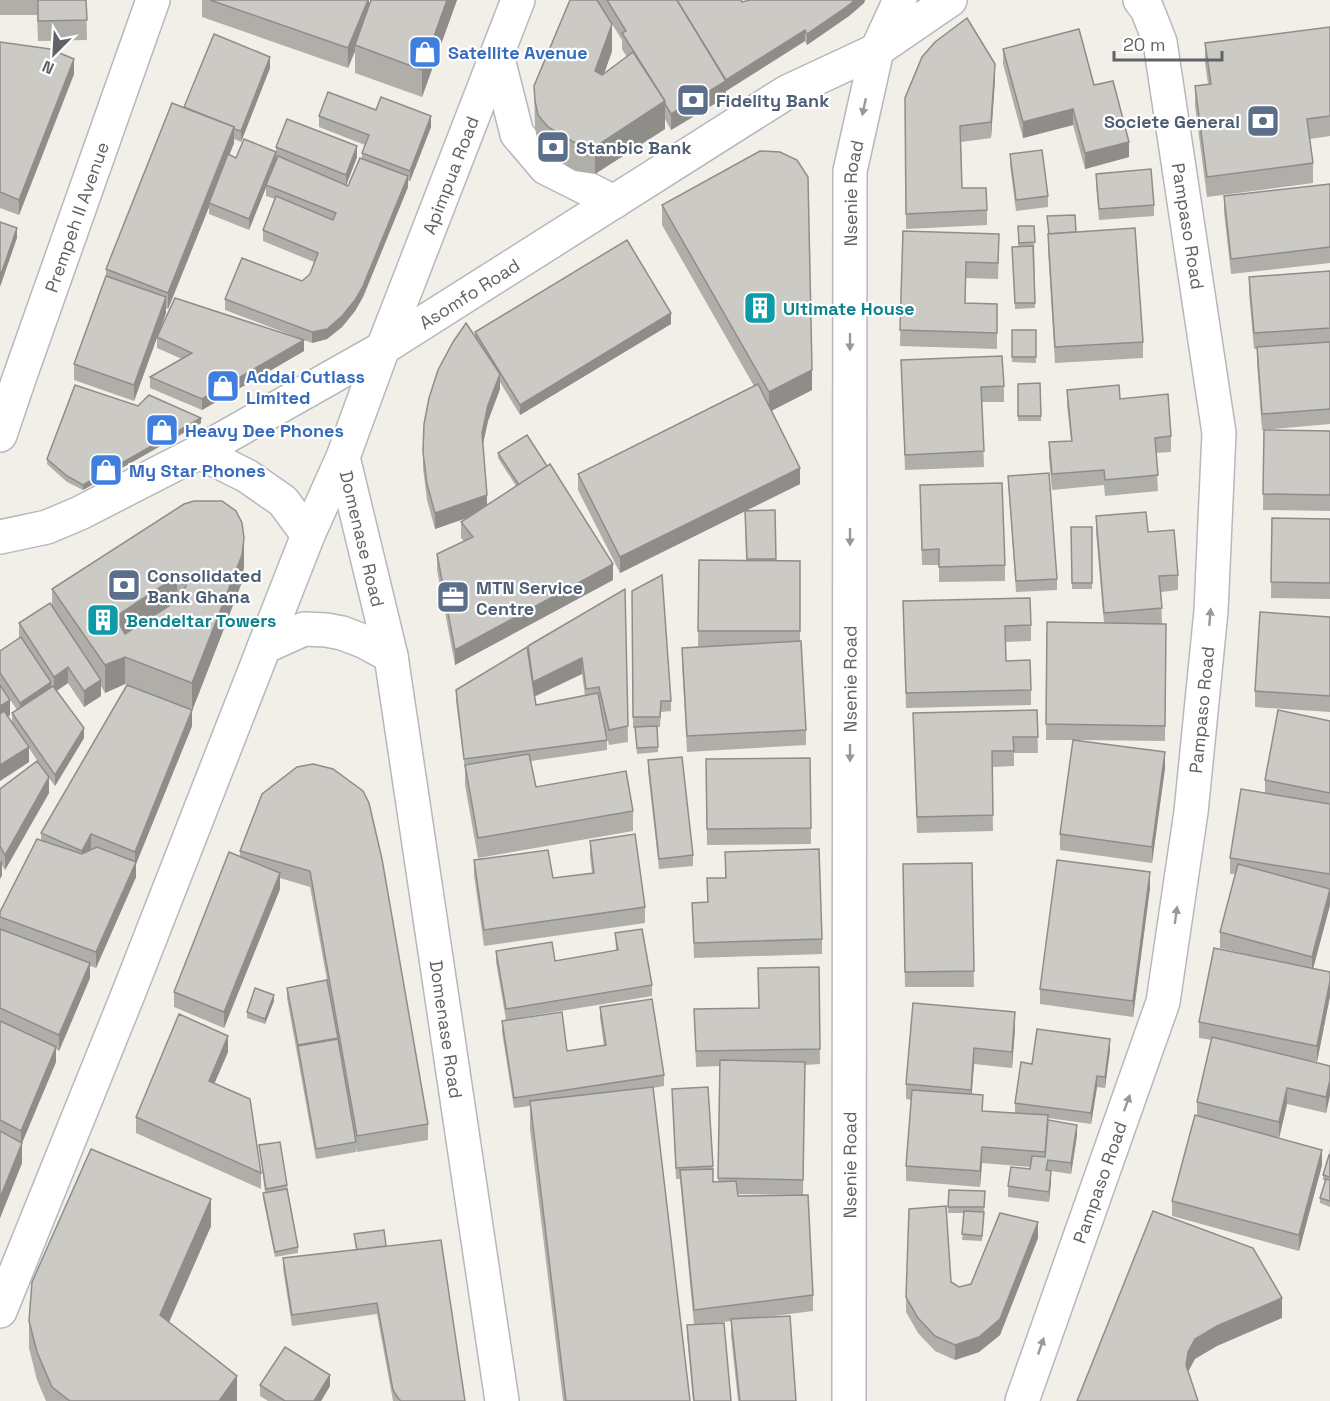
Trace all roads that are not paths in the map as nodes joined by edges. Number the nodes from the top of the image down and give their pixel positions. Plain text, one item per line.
1 (153, 0) edge
2 (518, 0) edge
3 (900, 0) edge
4 (950, 0) edge
5 (1140, 0) edge
6 (877, 50) junction
7 (497, 56) junction
8 (614, 202) junction
9 (383, 348) junction
10 (0, 435) edge
11 (199, 452) junction
12 (343, 457) junction
13 (308, 535) junction
14 (0, 537) edge
15 (264, 647) junction
16 (391, 656) junction
17 (0, 1311) edge
18 (502, 1401) edge
19 (849, 1401) edge
20 (1022, 1401) edge

1 - 10 street, Prempeh II Avenue
2 - 7 street, Apimpua Road
3 - 6 street
4 - 6 street
20 -> 5 street, Pampaso Road
6 - 8 street, Asomfo Road
6 -> 19 street, Nsenie Road
7 - 8 street
7 - 9 street, Apimpua Road
8 - 9 street, Asomfo Road
9 - 11 street, Asomfo Road
9 - 12 street, Apimpua Road
11 - 13 street
11 - 14 street, Asomfo Road
12 - 13 street, Apimpua Road
12 - 16 street, Domenase Road
13 - 15 street, Apimpua Road
15 - 16 street
15 - 17 street, Apimpua Road
16 - 18 street, Domenase Road

